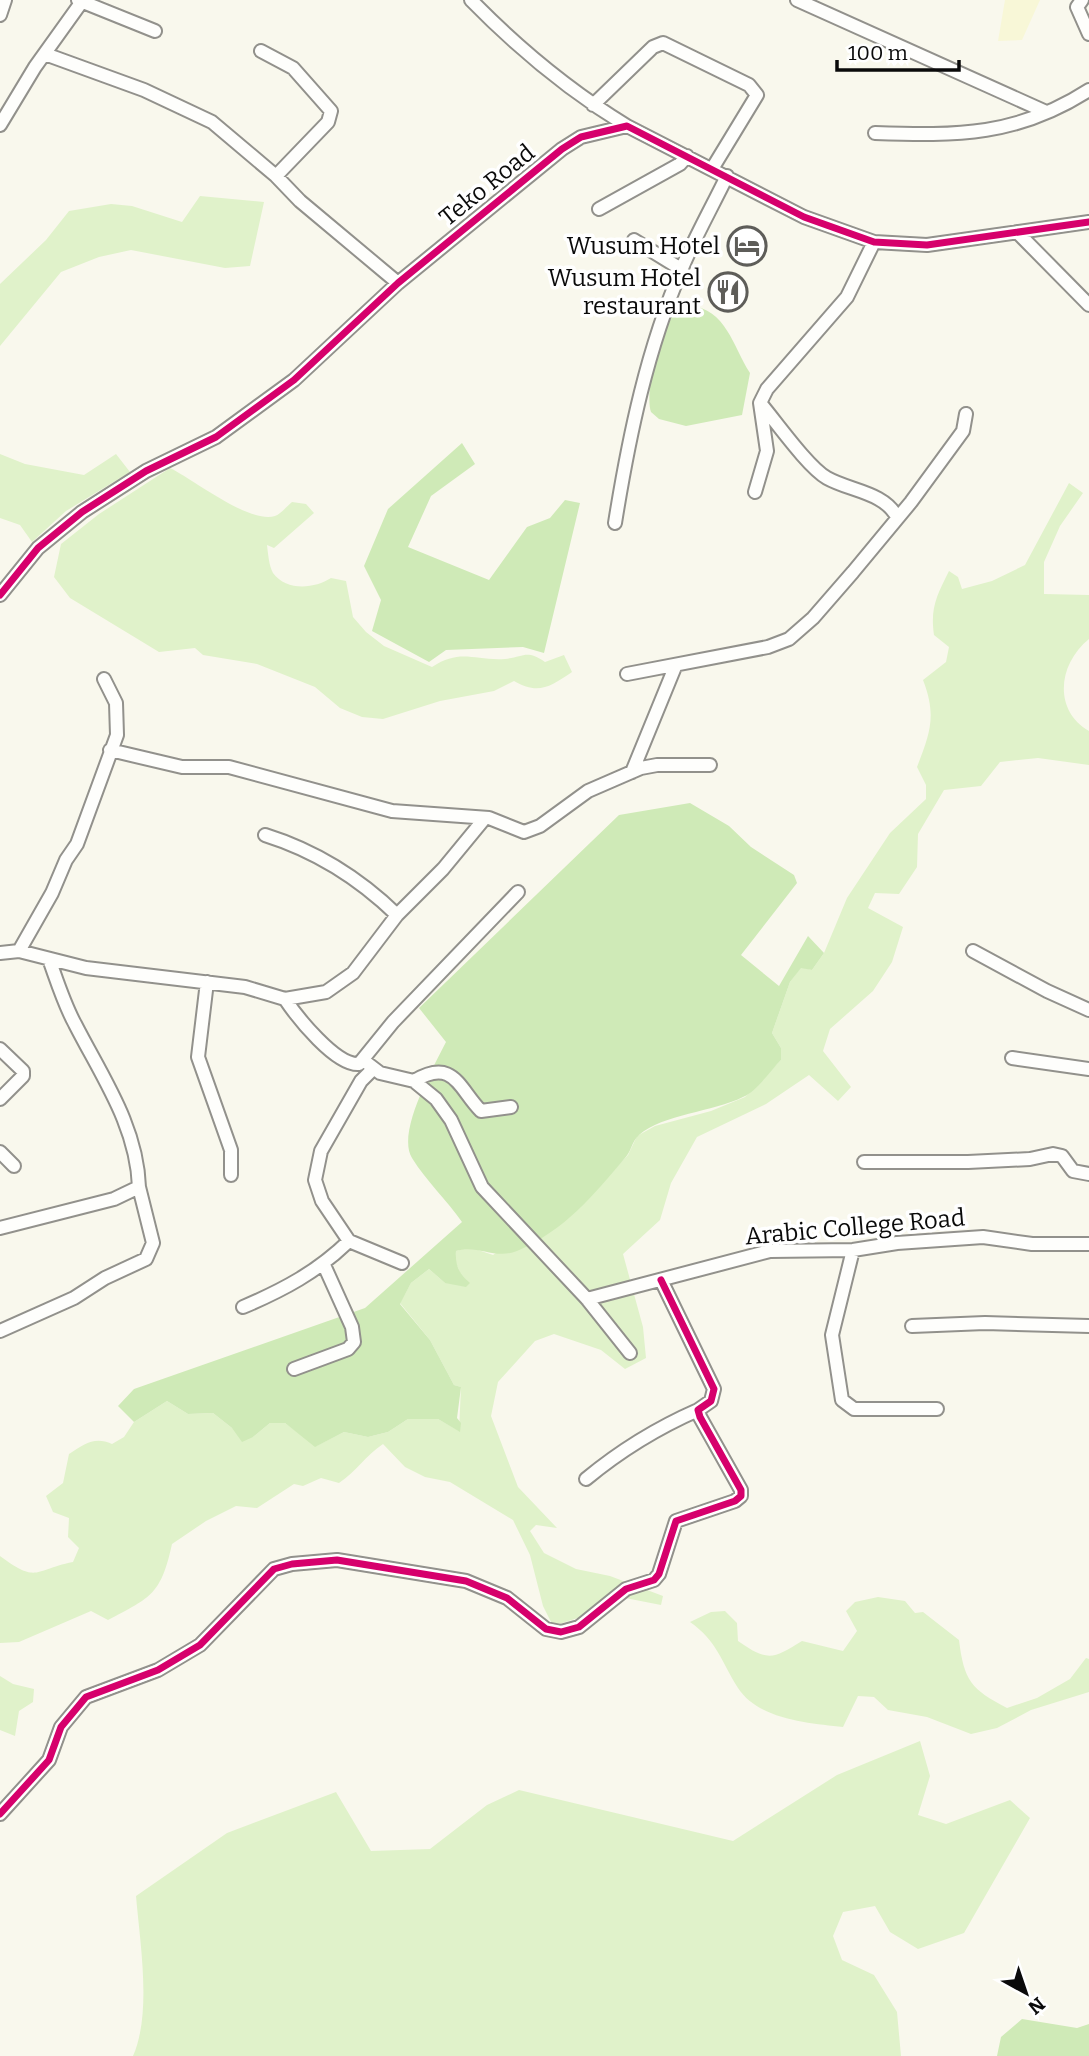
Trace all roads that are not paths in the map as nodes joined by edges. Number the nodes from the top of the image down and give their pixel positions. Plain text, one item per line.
1 (5, 0) edge
2 (81, 0) edge
3 (471, 0) edge
4 (797, 0) edge
5 (1082, 0) edge
6 (0, 15) edge
7 (155, 31) dead end
8 (1089, 34) edge
9 (261, 51) dead end
10 (45, 54) junction
11 (1089, 90) edge
12 (593, 105) junction
13 (1044, 111) junction
14 (0, 125) edge
15 (627, 125) junction
16 (875, 133) dead end
17 (687, 156) junction
18 (712, 169) junction
19 (276, 176) junction
20 (727, 176) junction
21 (599, 209) dead end
22 (1089, 222) edge
23 (1017, 232) junction
24 (634, 240) dead end
25 (874, 242) junction
26 (681, 268) junction
27 (398, 283) junction
28 (1089, 305) edge
29 (760, 403) junction
30 (966, 414) dead end
31 (755, 492) dead end
32 (897, 517) junction
33 (615, 523) dead end
34 (0, 595) edge
35 (675, 667) junction
36 (627, 674) dead end
37 (104, 679) dead end
38 (110, 750) junction
39 (710, 765) dead end
40 (632, 772) junction
41 (485, 818) junction
42 (265, 835) dead end
43 (519, 892) dead end
44 (397, 915) junction
45 (19, 951) junction
46 (973, 951) dead end
47 (0, 953) edge
48 (49, 959) junction
49 (207, 982) junction
50 (285, 999) junction
51 (1089, 1010) edge
52 (0, 1049) edge
53 (1012, 1059) dead end
54 (368, 1064) junction
55 (1089, 1069) edge
56 (414, 1081) junction
57 (0, 1099) edge
58 (511, 1107) dead end
59 (0, 1152) edge
60 (864, 1162) dead end
61 (14, 1166) dead end
62 (1089, 1174) edge
63 (231, 1175) dead end
64 (139, 1187) junction
65 (0, 1228) edge
66 (349, 1241) junction
67 (1089, 1244) edge
68 (853, 1250) junction
69 (402, 1263) dead end
70 (324, 1265) junction
71 (661, 1280) junction
72 (587, 1299) junction
73 (243, 1307) dead end
74 (912, 1326) dead end
75 (1089, 1326) edge
76 (0, 1331) edge
77 (630, 1353) dead end
78 (294, 1369) dead end
79 (937, 1409) dead end
80 (698, 1410) junction
81 (586, 1479) dead end
82 (0, 1814) edge

1 - 6 street
2 - 7 street
2 - 10 street
3 - 12 street
4 - 13 street
5 - 8 street
9 - 19 street
10 - 14 street
10 - 19 street
11 - 13 street
12 - 15 street
12 - 18 street
13 - 16 street
15 - 17 street
15 - 27 street, Teko Road
17 - 18 street
17 - 21 street
18 - 20 street
19 - 27 street
20 - 25 street
20 - 26 street
22 - 23 street
23 - 25 street
23 - 28 street
24 - 26 street
25 - 29 street
26 - 33 street
27 - 34 street, Teko Road
29 - 31 street
29 - 32 street
30 - 32 street
32 - 35 street
35 - 36 street
35 - 40 street
37 - 38 street
38 - 41 street
38 - 45 street
39 - 40 street
40 - 41 street
41 - 44 street
42 - 44 street
43 - 54 street
44 - 50 street
45 - 47 street
45 - 48 street
46 - 51 street
48 - 49 street
48 - 64 street
49 - 50 street
49 - 63 street
50 - 54 street
52 - 57 street
53 - 55 street
54 - 56 street
54 - 66 street
56 - 58 street
56 - 72 street
59 - 61 street
60 - 62 street
64 - 65 street
64 - 76 street
66 - 69 street
66 - 70 street
67 - 68 street, Arabic College Road
68 - 71 street, Arabic College Road
68 - 79 street
70 - 73 street
70 - 78 street
71 - 72 street, Arabic College Road
71 - 80 street
72 - 77 street
74 - 75 street
80 - 81 street
80 - 82 street

